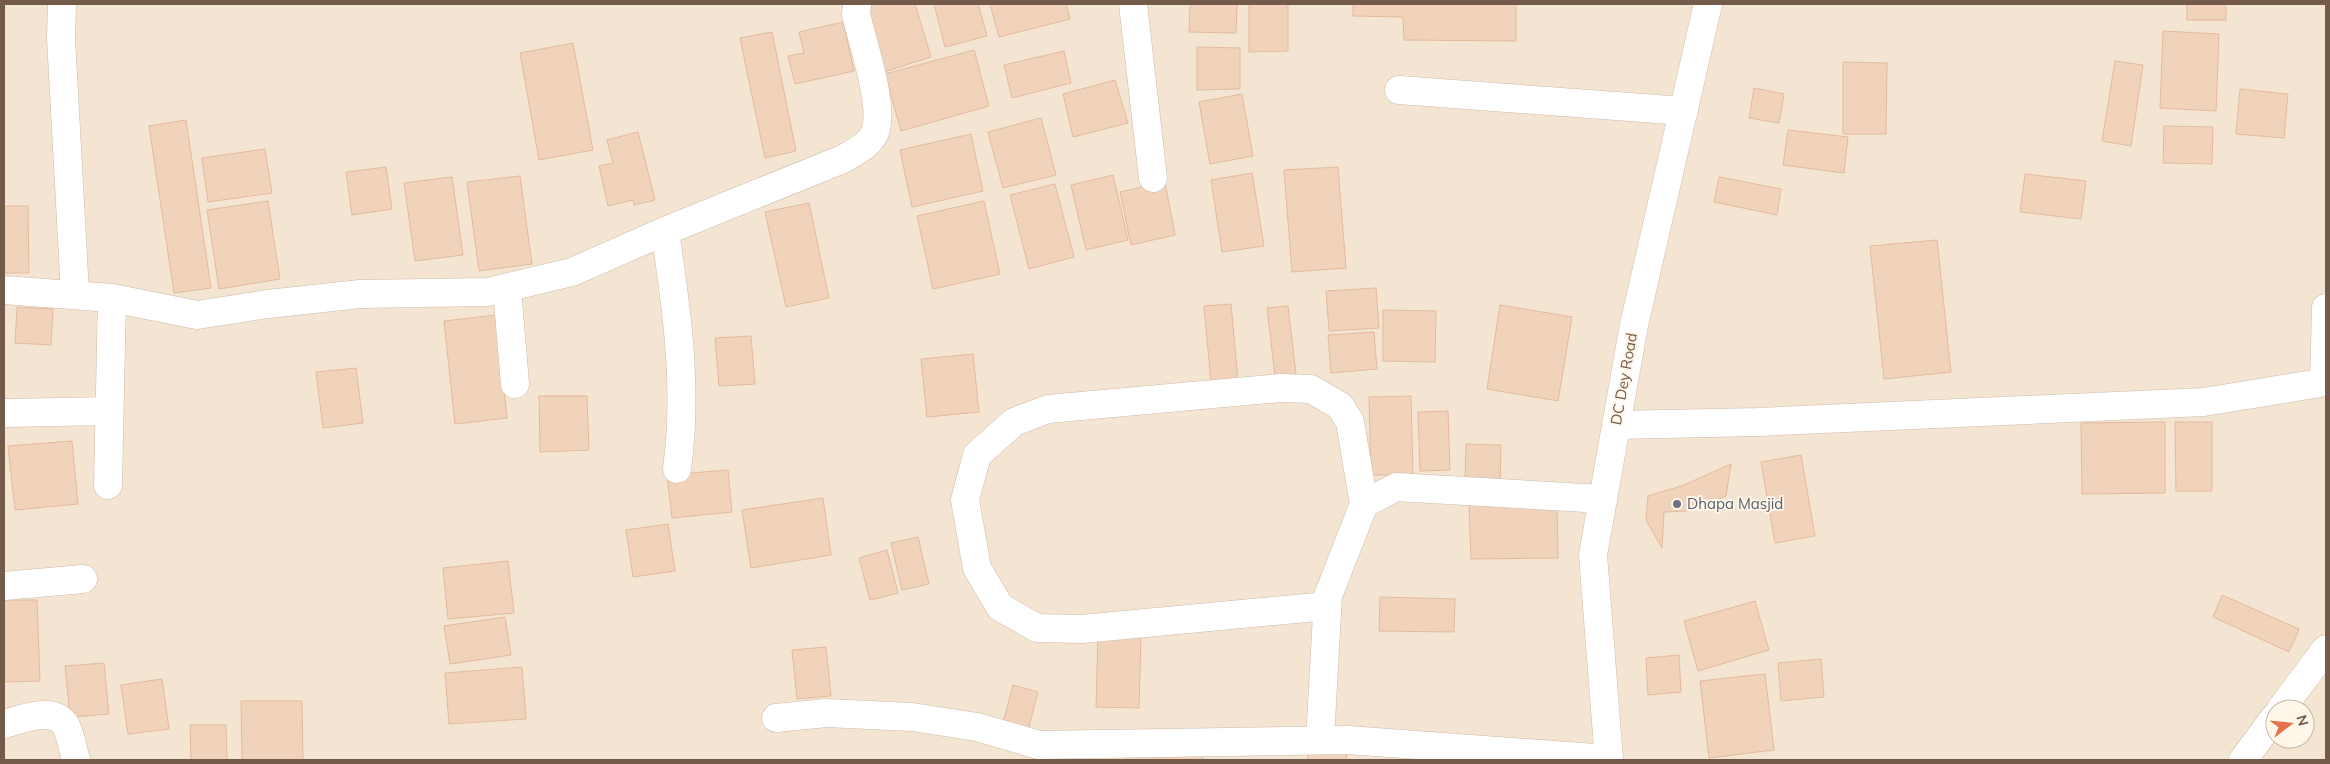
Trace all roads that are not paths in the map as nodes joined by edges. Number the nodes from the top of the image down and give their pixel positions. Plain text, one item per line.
1 (62, 4) edge
2 (858, 4) edge
3 (1133, 4) edge
4 (1708, 4) edge
5 (1399, 90) dead end
6 (1684, 111) junction
7 (1153, 178) dead end
8 (665, 231) junction
9 (507, 289) junction
10 (4, 290) edge
11 (75, 294) junction
12 (112, 298) junction
13 (2326, 308) edge
14 (2325, 382) edge
15 (515, 384) dead end
16 (109, 411) junction
17 (4, 413) edge
18 (1616, 425) junction
19 (677, 469) dead end
20 (108, 485) dead end
21 (1603, 499) junction
22 (1364, 504) junction
23 (83, 579) dead end
24 (4, 586) edge
25 (1327, 606) junction
26 (2326, 649) edge
27 (2288, 699) edge
28 (776, 718) dead end
29 (4, 724) edge
30 (2265, 730) edge
31 (1320, 740) junction
32 (1269, 751) edge
33 (76, 760) edge
34 (1609, 760) edge
35 (2243, 760) edge

1 - 11 street
2 - 8 street
3 - 7 street
4 - 6 street, DC Dey Road
5 - 6 street
6 - 18 street, DC Dey Road
8 - 9 street
8 - 19 street
9 - 12 street
9 - 15 street
10 - 11 street
11 - 12 street
12 - 16 street
13 - 14 street
14 - 18 street
16 - 17 street
16 - 20 street
18 - 21 street, DC Dey Road
21 - 22 street
21 - 34 street, DC Dey Road
22 - 25 street
22 - 25 street
23 - 24 street
25 - 31 street
26 - 27 street
28 - 32 street
29 - 33 street
30 - 35 street
31 - 32 street
31 - 34 street

